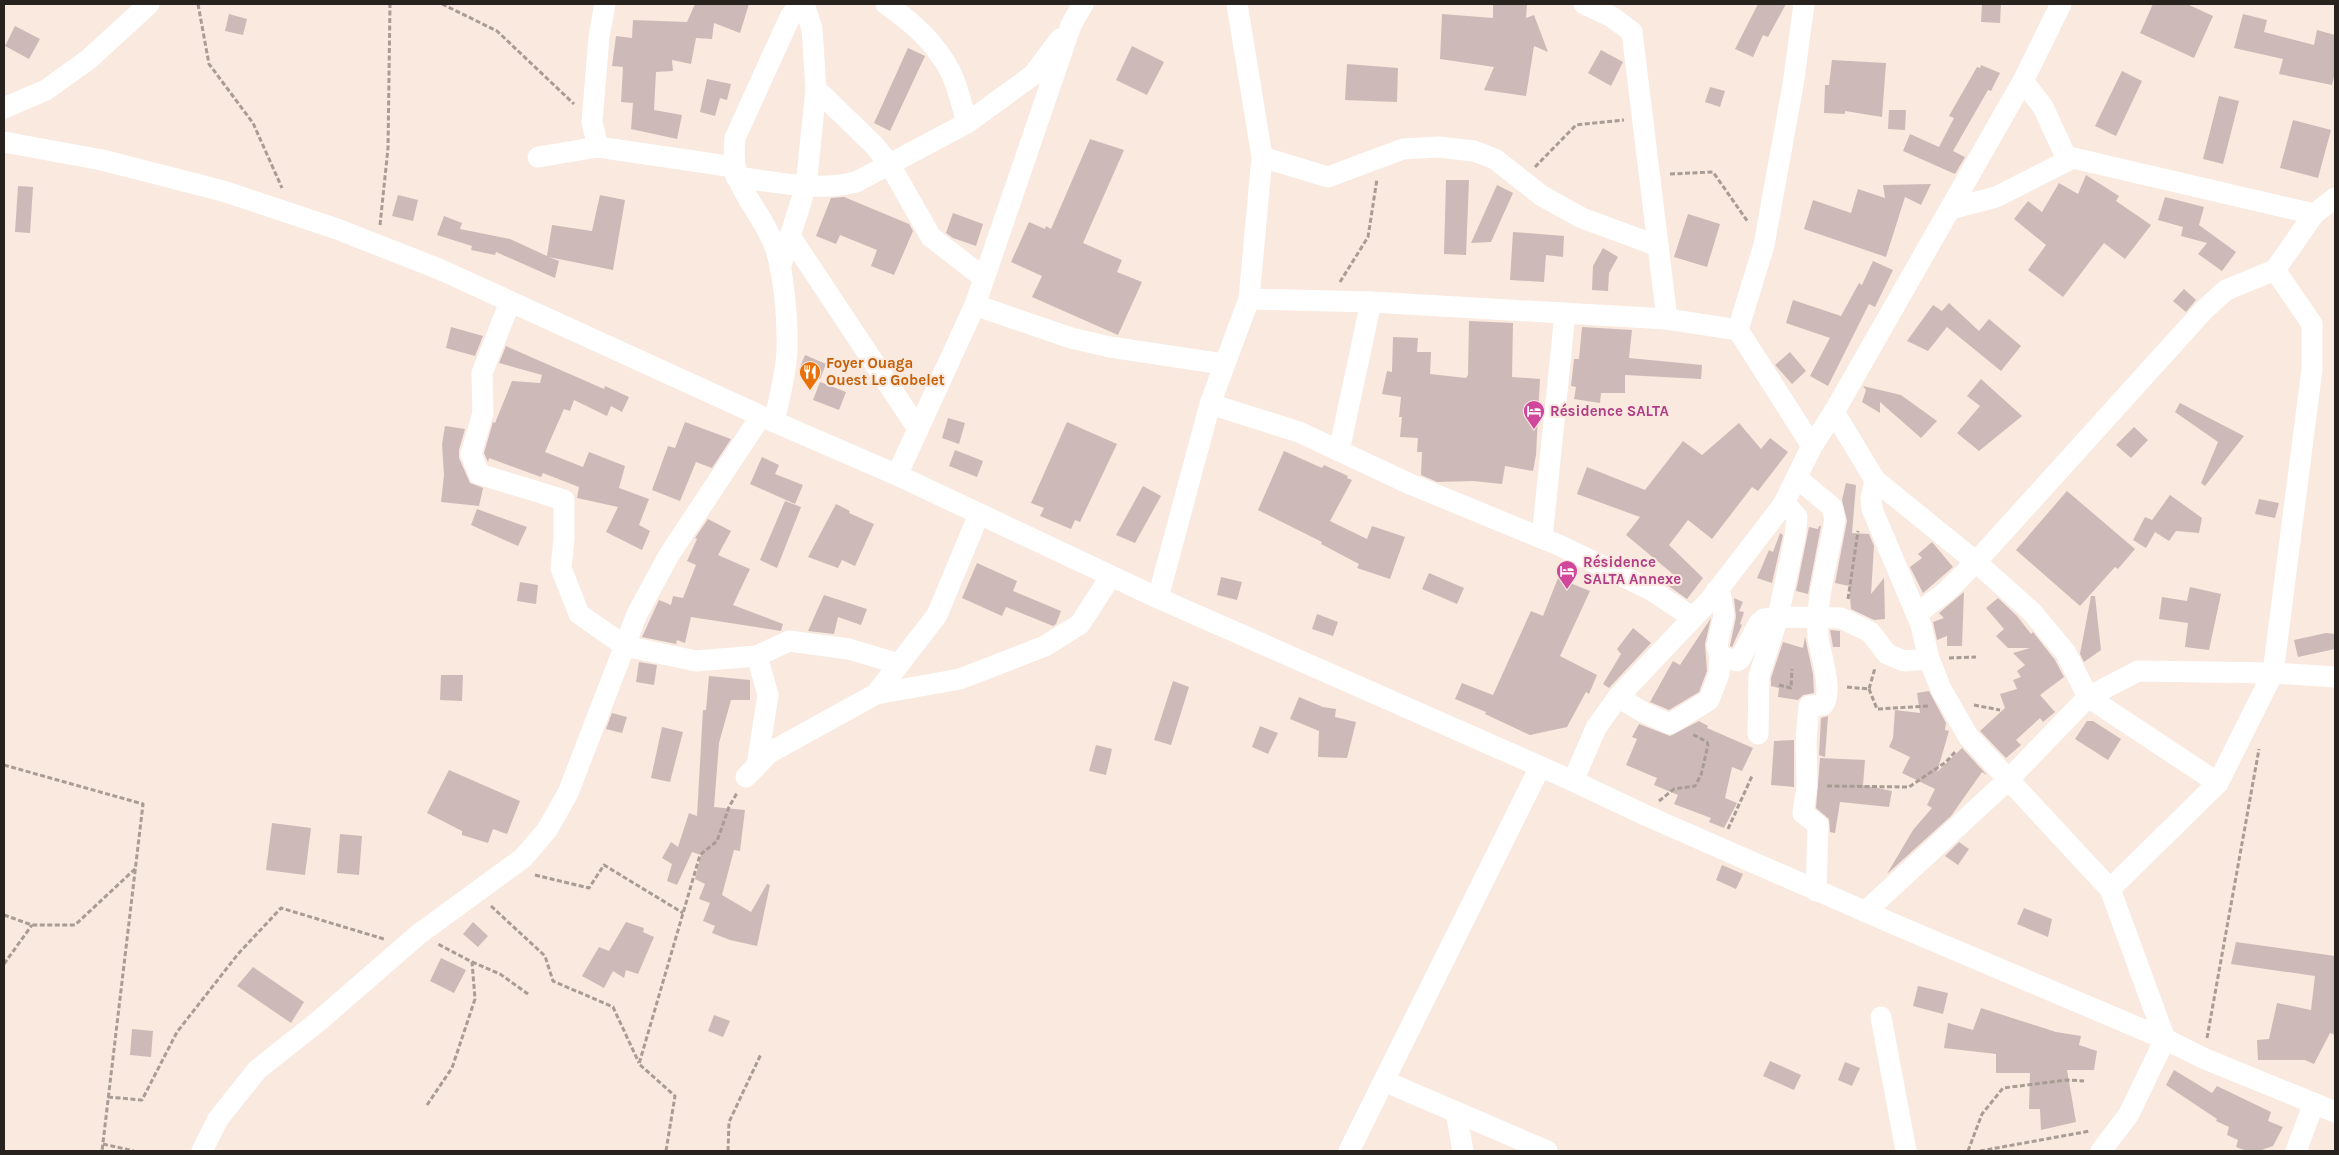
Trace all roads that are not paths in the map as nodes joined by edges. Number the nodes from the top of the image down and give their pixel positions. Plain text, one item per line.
1 (605, 4) edge
2 (800, 4) edge
3 (804, 4) edge
4 (886, 4) edge
5 (1083, 4) edge
6 (1237, 4) edge
7 (1584, 4) edge
8 (1804, 4) edge
9 (2061, 4) edge
10 (143, 6) edge
11 (1072, 24) junction
12 (2023, 81) junction
13 (816, 89) junction
14 (4, 108) edge
15 (967, 123) junction
16 (4, 142) edge
17 (598, 147) junction
18 (538, 157) dead end
19 (1262, 157) junction
20 (2067, 159) junction
21 (890, 165) junction
22 (735, 172) junction
23 (806, 186) junction
24 (2335, 198) edge
25 (1950, 209) junction
26 (2314, 214) junction
27 (790, 236) junction
28 (1658, 246) junction
29 (780, 268) junction
30 (2274, 270) junction
31 (984, 278) junction
32 (1249, 298) junction
33 (510, 302) junction
34 (1371, 302) junction
35 (975, 305) junction
36 (1565, 314) junction
37 (1667, 319) junction
38 (1738, 330) junction
39 (1223, 364) junction
40 (1210, 404) junction
41 (1834, 412) junction
42 (767, 419) junction
43 (918, 429) junction
44 (1812, 446) junction
45 (1339, 451) junction
46 (897, 475) junction
47 (1797, 478) junction
48 (1875, 480) junction
49 (1783, 505) junction
50 (979, 514) junction
51 (1542, 538) junction
52 (1976, 562) junction
53 (1111, 576) junction
54 (1716, 591) junction
55 (1158, 598) junction
56 (1917, 614) junction
57 (1692, 617) junction
58 (1778, 617) junction
59 (1819, 618) junction
60 (625, 646) junction
61 (757, 656) junction
62 (1720, 656) junction
63 (1929, 658) junction
64 (899, 664) junction
65 (2273, 673) junction
66 (2335, 677) edge
67 (876, 694) junction
68 (1618, 697) junction
69 (2088, 697) junction
70 (1758, 734) dead end
71 (1540, 767) junction
72 (2009, 779) junction
73 (1573, 781) junction
74 (2218, 783) junction
75 (2110, 889) junction
76 (1816, 891) junction
77 (1865, 912) junction
78 (1881, 1017) dead end
79 (2166, 1038) junction
80 (1384, 1081) junction
81 (2314, 1103) junction
82 (1456, 1112) junction
83 (2335, 1112) edge
84 (202, 1151) edge
85 (1349, 1151) edge
86 (1464, 1151) edge
87 (1547, 1151) edge
88 (1906, 1151) edge
89 (2101, 1151) edge
90 (2296, 1151) edge

1 - 17 street
2 - 22 street
3 - 13 street
4 - 15 street
5 - 11 street
6 - 19 street
7 - 28 street
8 - 38 street
9 - 12 street
10 - 14 street
11 - 15 street
11 - 31 street
12 - 20 street
12 - 25 street
13 - 21 street
13 - 23 street
15 - 21 street
16 - 33 street
17 - 18 street
17 - 22 street
19 - 28 street
19 - 32 street
20 - 25 street
20 - 26 street
21 - 23 street
21 - 31 street
22 - 23 street
22 - 29 street
23 - 27 street
24 - 26 street
25 - 41 street
26 - 30 street
27 - 29 street
27 - 43 street
28 - 37 street
29 - 42 street
30 - 52 street
30 - 65 street
31 - 35 street
32 - 34 street
32 - 39 street
33 - 42 street
33 - 60 street
34 - 36 street
34 - 45 street
35 - 39 street
35 - 43 street
36 - 37 street
36 - 51 street
37 - 38 street
38 - 44 street
39 - 40 street
40 - 45 street
40 - 55 street
41 - 44 street
41 - 48 street
42 - 46 street
42 - 60 street
43 - 46 street
44 - 47 street
45 - 51 street
46 - 50 street
47 - 49 street
47 - 59 street
48 - 52 street
48 - 56 street
49 - 54 street
49 - 58 street
50 - 53 street
50 - 64 street
51 - 57 street
52 - 56 street
52 - 69 street
53 - 55 street
53 - 67 street
54 - 57 street
54 - 62 street
55 - 71 street
56 - 63 street
57 - 68 street
58 - 59 street
58 - 62 street
58 - 70 street
59 - 63 street
59 - 76 street
60 - 61 street
60 - 84 street
61 - 64 street
61 - 67 street
62 - 68 street
63 - 72 street
64 - 67 street
65 - 66 street
65 - 69 street
65 - 74 street
68 - 73 street
69 - 72 street
69 - 74 street
71 - 73 street
71 - 80 street
72 - 75 street
72 - 77 street
73 - 76 street
74 - 75 street
75 - 79 street
76 - 77 street
77 - 79 street
78 - 88 street
79 - 81 street
79 - 89 street
80 - 82 street
80 - 85 street
81 - 83 street
81 - 90 street
82 - 86 street
82 - 87 street

